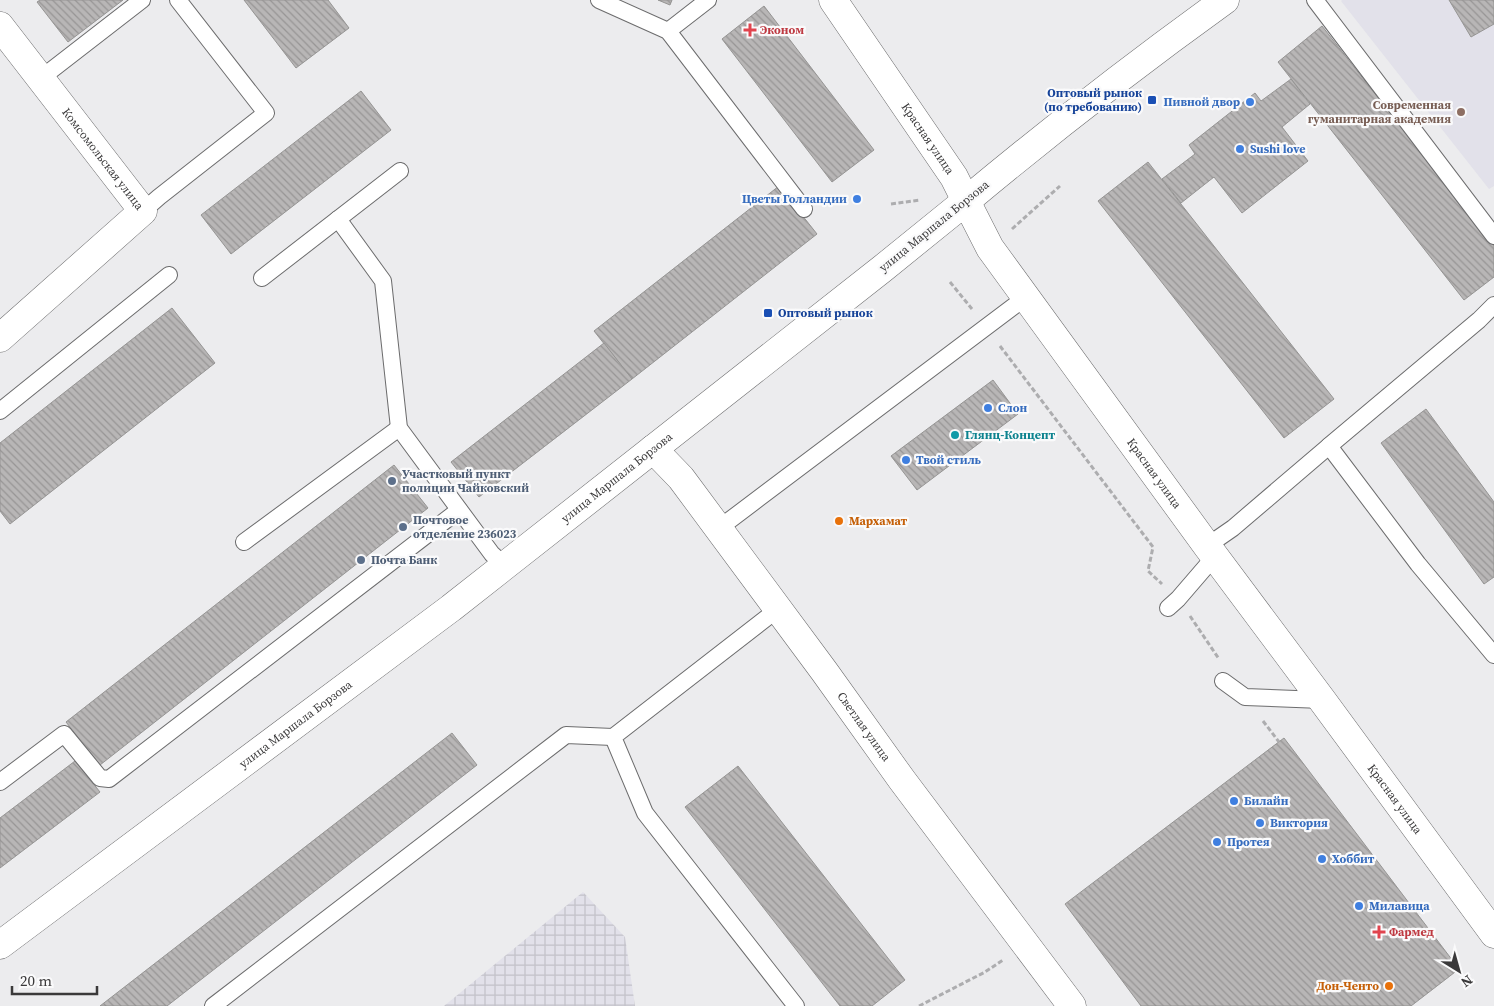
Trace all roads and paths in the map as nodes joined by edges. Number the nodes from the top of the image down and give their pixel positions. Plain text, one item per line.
1 (142, 0) edge
2 (178, 0) edge
3 (599, 0) edge
4 (708, 0) edge
5 (833, 0) edge
6 (1225, 0) edge
7 (1315, 0) edge
8 (0, 26) edge
9 (668, 31) junction
10 (40, 79) junction
11 (400, 171) dead end
12 (1060, 186) dead end
13 (928, 200) dead end
14 (966, 200) junction
15 (891, 204) dead end
16 (804, 209) dead end
17 (143, 211) junction
18 (338, 219) junction
19 (1011, 230) dead end
20 (1494, 236) edge
21 (169, 275) dead end
22 (262, 278) dead end
23 (950, 282) dead end
24 (1026, 297) junction
25 (1494, 305) edge
26 (986, 327) junction
27 (0, 338) edge
28 (0, 411) edge
29 (399, 428) junction
30 (1328, 446) junction
31 (653, 449) junction
32 (459, 510) junction
33 (718, 528) junction
34 (244, 542) dead end
35 (1211, 551) junction
36 (504, 565) junction
37 (1173, 603) junction
38 (778, 609) junction
39 (1494, 655) edge
40 (1223, 681) dead end
41 (1245, 697) junction
42 (1322, 700) junction
43 (613, 738) junction
44 (1279, 742) dead end
45 (0, 782) edge
46 (1492, 927) edge
47 (0, 945) edge
48 (985, 972) dead end
49 (213, 1006) edge
50 (796, 1006) edge
51 (919, 1006) edge
52 (1072, 1006) edge

1 - 10 lane
2 - 17 lane
3 - 9 lane
4 - 9 lane
5 - 14 main road, Красная улица
6 - 14 main road, улица Маршала Борзова
7 - 20 lane
8 - 10 main road, Комсомольская улица
9 - 16 lane
10 - 17 main road, Комсомольская улица
11 - 18 lane
12 - 19 path
13 - 15 path
14 - 24 main road, Красная улица
14 - 31 main road, улица Маршала Борзова
17 - 27 main road, Комсомольская улица
18 - 22 lane
18 - 29 lane
21 - 28 lane
23 - 26 path
24 - 26 lane
24 - 35 main road, Красная улица
25 - 30 lane
26 - 33 lane
26 - 37 path
29 - 32 lane
29 - 34 lane
30 - 35 lane
30 - 39 lane
31 - 33 main road, Светлая улица
31 - 36 main road, улица Маршала Борзова
32 - 36 lane
32 - 45 lane
33 - 38 main road, Светлая улица
35 - 37 lane
35 - 42 main road, Красная улица
36 - 47 main road, улица Маршала Борзова
37 - 41 path
38 - 43 lane
38 - 52 main road, Светлая улица
40 - 41 lane
41 - 42 lane
41 - 44 path
42 - 46 main road, Красная улица
43 - 49 lane
43 - 50 lane
48 - 51 path

